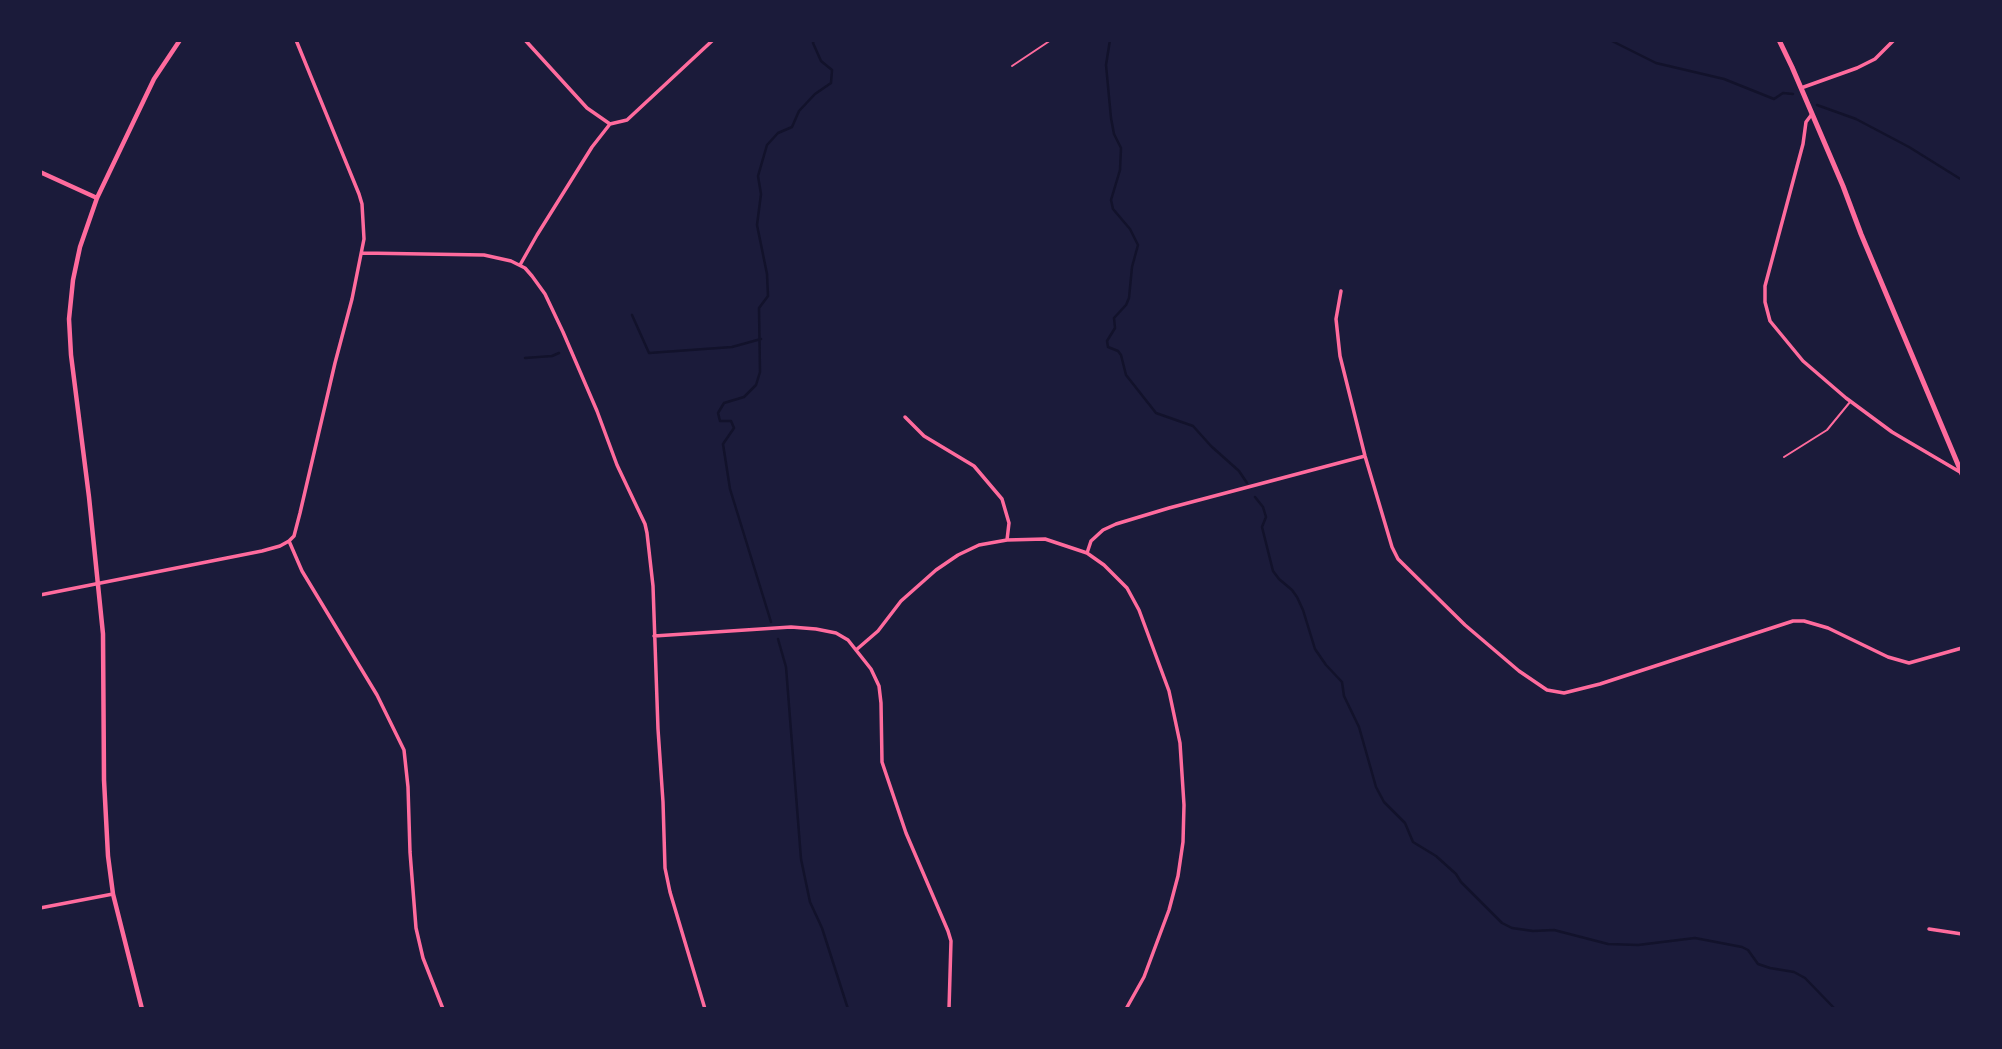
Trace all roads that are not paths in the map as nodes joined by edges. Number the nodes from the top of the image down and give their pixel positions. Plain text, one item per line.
1 (180, 40) edge
2 (296, 40) edge
3 (525, 40) edge
4 (713, 40) edge
5 (1051, 40) edge
6 (1779, 40) edge
7 (1894, 40) edge
8 (1013, 66) dead end
9 (1801, 88) junction
10 (1812, 114) junction
11 (610, 124) junction
12 (40, 172) edge
13 (97, 198) junction
14 (362, 253) junction
15 (520, 265) junction
16 (1341, 291) dead end
17 (1851, 402) junction
18 (905, 417) dead end
19 (1365, 456) junction
20 (1784, 457) dead end
21 (1961, 473) edge
22 (1007, 540) junction
23 (289, 541) junction
24 (1087, 553) junction
25 (99, 584) junction
26 (40, 595) edge
27 (654, 636) junction
28 (1962, 648) edge
29 (856, 650) junction
30 (113, 894) junction
31 (40, 908) edge
32 (1929, 929) dead end
33 (1962, 934) edge
34 (142, 1009) edge
35 (443, 1009) edge
36 (705, 1009) edge
37 (949, 1009) edge
38 (1126, 1009) edge

1 - 13 street
2 - 14 street
3 - 11 street
4 - 11 street
5 - 8 lane
6 - 9 main road
7 - 9 street
9 - 10 main road
10 - 17 street
10 - 21 main road
11 - 15 street
12 - 13 street
13 - 25 street
14 - 15 street
14 - 23 street
15 - 27 street
16 - 19 street
17 - 20 lane
17 - 21 street
18 - 22 street
19 - 24 street
19 - 28 street
22 - 24 street
22 - 29 street
23 - 25 street
23 - 35 street
24 - 38 street
25 - 26 street
25 - 30 street
27 - 29 street
27 - 36 street
29 - 37 street
30 - 31 street
30 - 34 street
32 - 33 street

